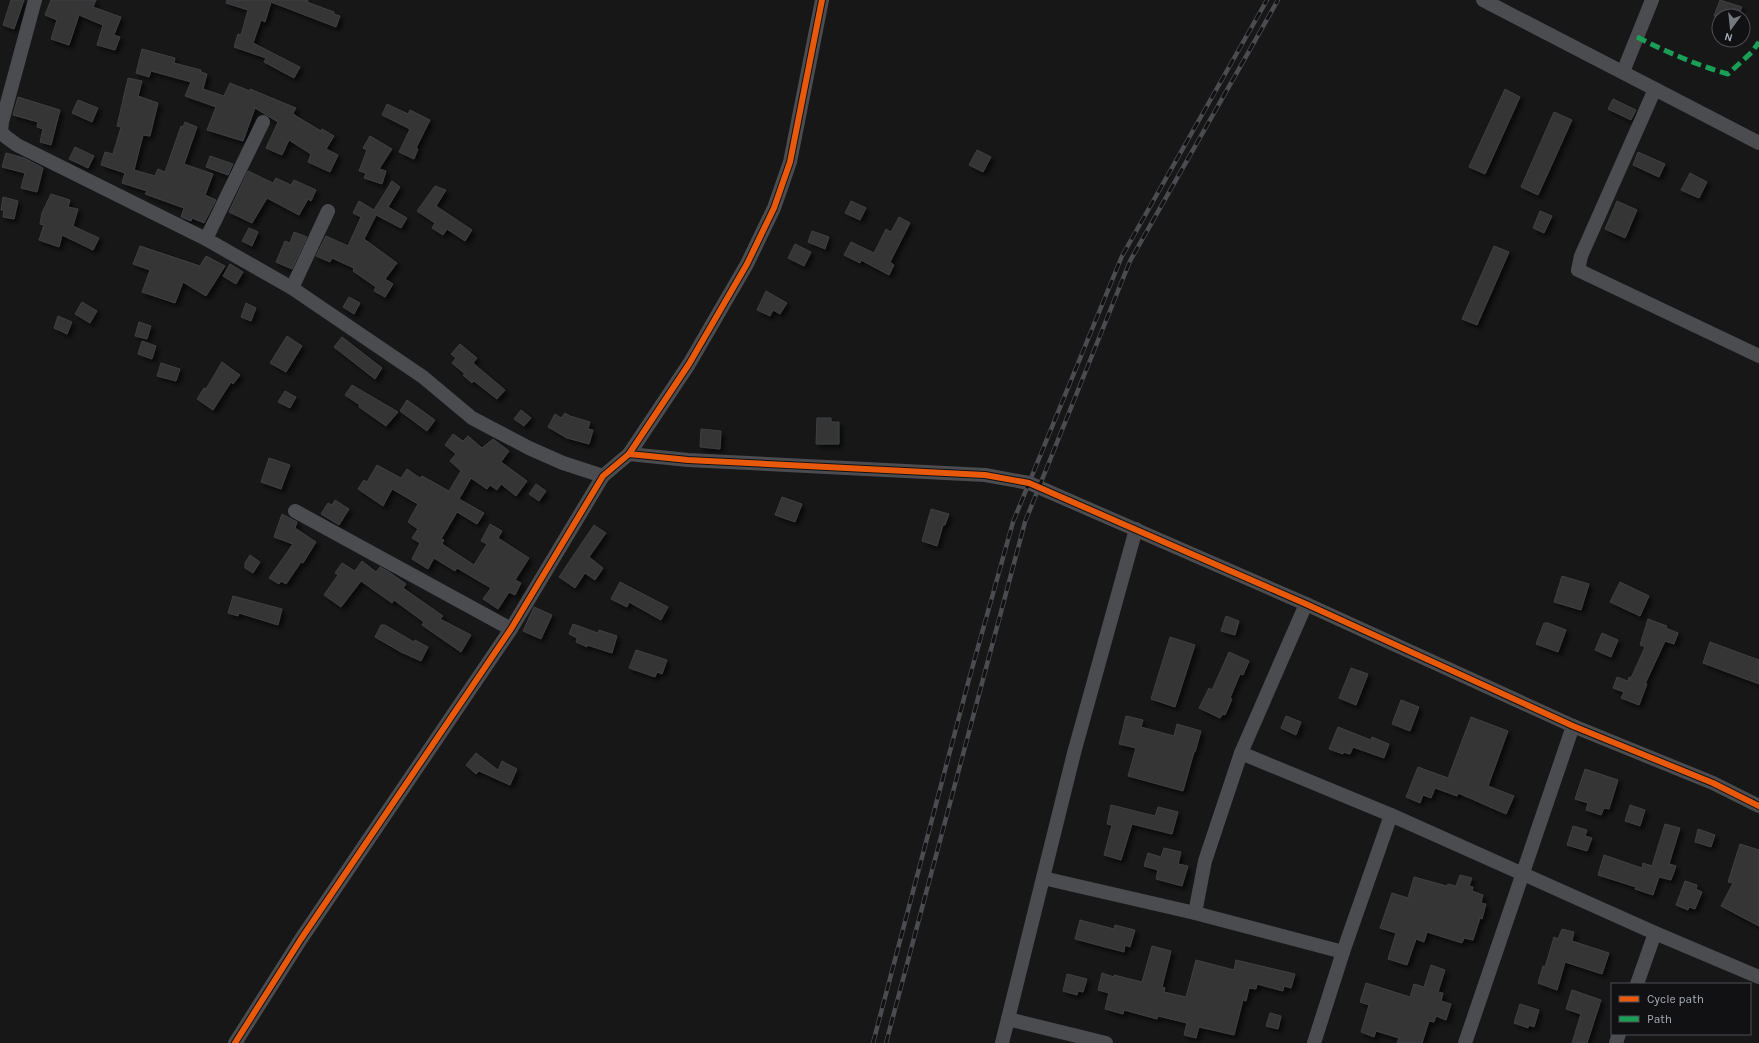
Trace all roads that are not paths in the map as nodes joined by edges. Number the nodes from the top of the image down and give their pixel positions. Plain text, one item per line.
1 (35, 0) edge
2 (822, 0) edge
3 (1483, 0) edge
4 (1652, 0) edge
5 (1623, 72) junction
6 (1655, 88) junction
7 (263, 122) dead end
8 (1759, 143) edge
9 (328, 211) dead end
10 (206, 239) junction
11 (292, 288) junction
12 (1759, 356) edge
13 (629, 454) junction
14 (603, 476) junction
15 (294, 511) dead end
16 (1136, 530) junction
17 (1306, 604) junction
18 (511, 629) junction
19 (1573, 726) junction
20 (1241, 753) junction
21 (1759, 806) edge
22 (1391, 815) junction
23 (1522, 875) junction
24 (1043, 878) junction
25 (1195, 913) junction
26 (1655, 933) junction
27 (1343, 952) junction
28 (1759, 978) edge
29 (1637, 983) edge
30 (1008, 1019) junction
31 (235, 1043) edge
32 (1002, 1043) edge
33 (1106, 1043) edge
34 (1314, 1043) edge
35 (1465, 1043) edge

1 - 10 street
2 - 13 street
3 - 5 street
4 - 5 street
5 - 6 street
6 - 8 street
6 - 12 street
7 - 10 street
9 - 11 street
10 - 11 street
11 - 14 street
13 - 14 street
13 - 16 street
14 - 18 street
15 - 18 street
16 - 17 street
16 - 24 street
17 - 19 street
17 - 20 street
18 - 31 street
19 - 21 street
19 - 23 street
20 - 22 street
20 - 25 street
22 - 23 street
22 - 27 street
23 - 26 street
23 - 35 street
24 - 25 street
24 - 30 street
25 - 27 street
26 - 28 street
26 - 29 street
27 - 34 street
30 - 32 street
30 - 33 street

